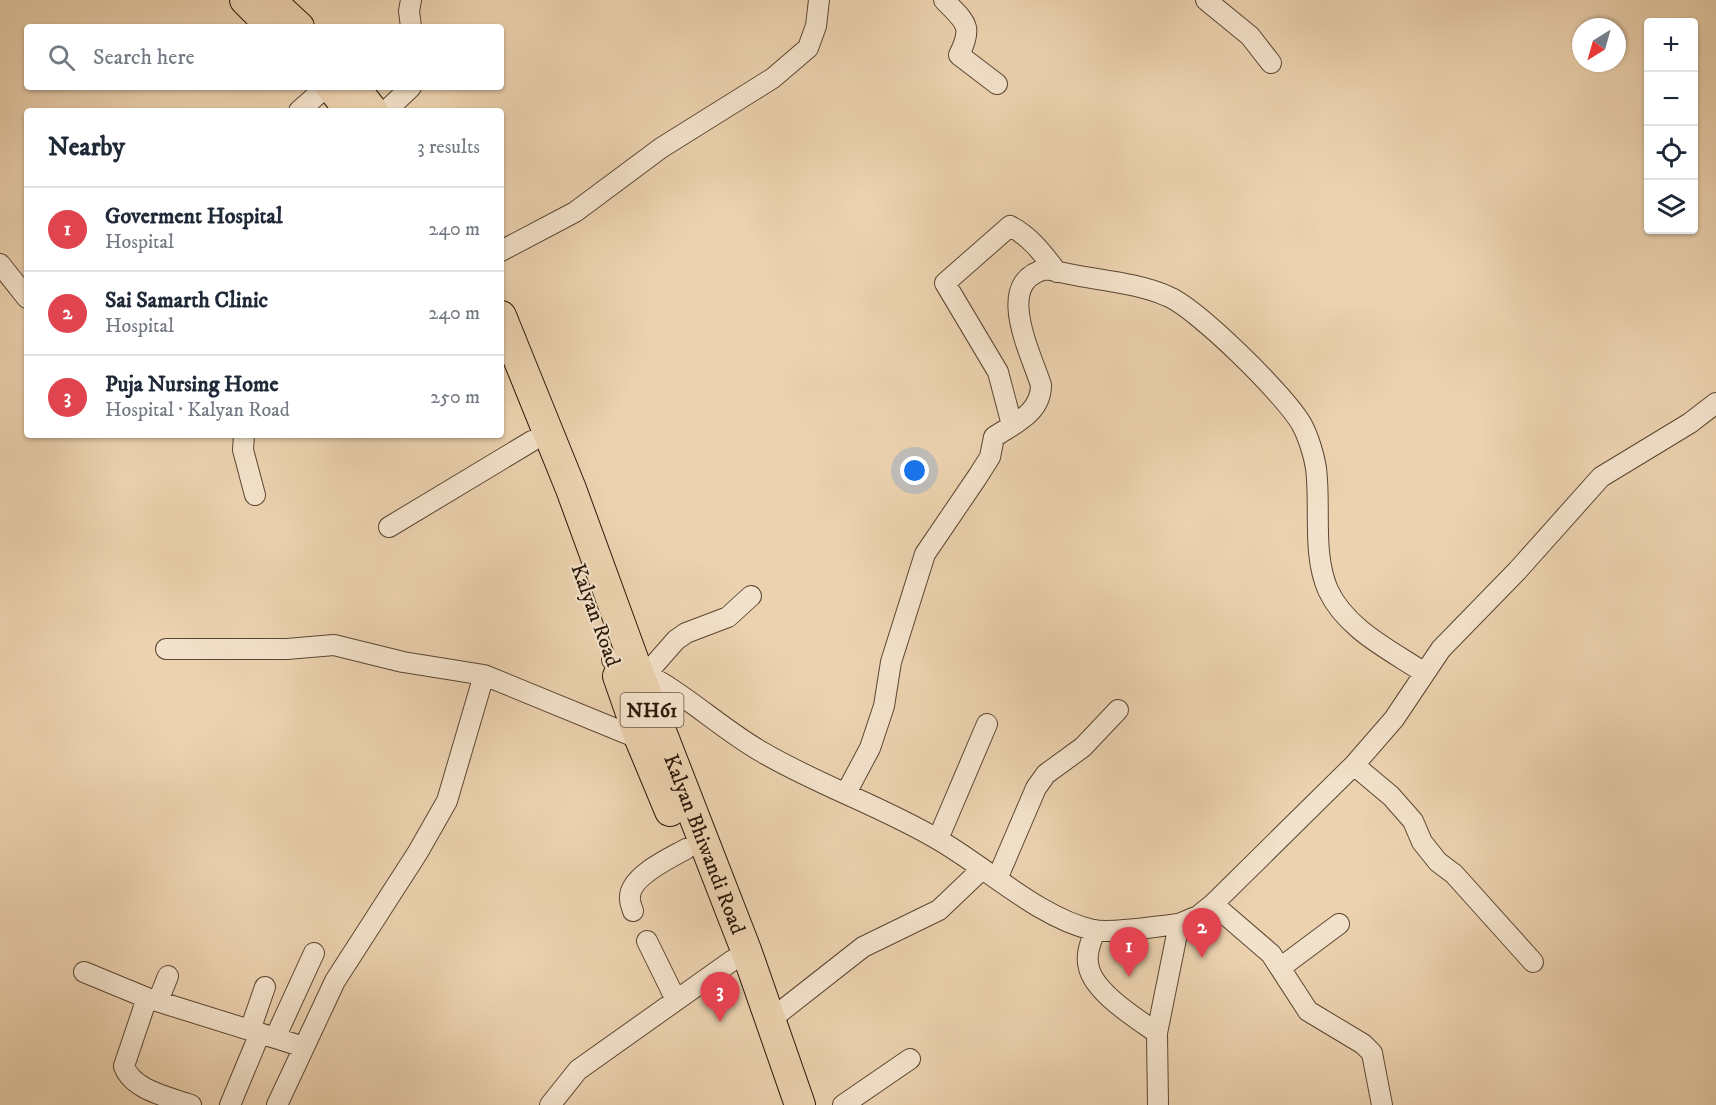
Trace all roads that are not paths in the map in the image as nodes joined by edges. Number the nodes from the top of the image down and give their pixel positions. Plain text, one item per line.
1 (411, 0) edge
2 (819, 0) edge
3 (944, 0) edge
4 (1206, 0) edge
5 (255, 1) edge
6 (270, 24) edge
7 (294, 24) edge
8 (411, 24) edge
9 (1271, 63) dead end
10 (997, 84) dead end
11 (323, 90) edge
12 (333, 90) edge
13 (356, 90) edge
14 (408, 90) edge
15 (302, 108) edge
16 (348, 108) edge
17 (371, 108) edge
18 (389, 108) edge
19 (504, 249) edge
20 (0, 264) edge
21 (1057, 272) junction
22 (24, 294) edge
23 (504, 323) edge
24 (504, 369) edge
25 (1716, 403) edge
26 (1012, 425) junction
27 (244, 438) edge
28 (532, 441) junction
29 (255, 495) dead end
30 (389, 527) dead end
31 (751, 596) dead end
32 (166, 649) dead end
33 (632, 667) junction
34 (1424, 672) junction
35 (484, 675) junction
36 (1118, 710) dead end
37 (987, 724) dead end
38 (640, 739) junction
39 (1353, 765) junction
40 (846, 793) junction
41 (938, 839) junction
42 (686, 849) junction
43 (989, 874) junction
44 (1213, 904) junction
45 (633, 911) dead end
46 (1179, 924) junction
47 (1339, 924) dead end
48 (1095, 930) junction
49 (647, 940) dead end
50 (314, 953) dead end
51 (732, 960) junction
52 (1533, 962) dead end
53 (1280, 968) junction
54 (84, 972) dead end
55 (168, 976) dead end
56 (265, 987) dead end
57 (153, 1000) junction
58 (676, 1000) junction
59 (770, 1020) junction
60 (1157, 1033) junction
61 (262, 1034) junction
62 (304, 1047) junction
63 (910, 1059) dead end
64 (191, 1105) edge
65 (230, 1105) edge
66 (277, 1105) edge
67 (550, 1105) edge
68 (782, 1105) edge
69 (800, 1105) edge
70 (843, 1105) edge
71 (1158, 1105) edge
72 (1382, 1105) edge

1 - 8 street
2 - 19 street
3 - 10 street
4 - 9 street
5 - 6 highway
5 - 7 highway
11 - 15 street
12 - 16 highway
13 - 17 highway
14 - 18 street
20 - 22 street
21 - 26 street
21 - 26 street
21 - 34 street
23 - 33 highway, Kalyan Bhiwandi Road / NH61
24 - 28 highway, Kalyan Road / NH61
25 - 34 street
26 - 40 street
27 - 29 street
28 - 30 street
28 - 33 highway, Kalyan Road / NH61
31 - 33 street
32 - 35 street
33 - 38 highway, Kalyan Road / NH61
33 - 40 street
33 - 59 highway, Kalyan Bhiwandi Road / NH61
34 - 39 street
35 - 38 street
35 - 62 street
36 - 43 street
37 - 41 street
38 - 42 highway, Kalyan Road / NH61
39 - 44 street
39 - 52 street
40 - 41 street
41 - 43 street
42 - 45 street
42 - 51 highway, Kalyan Road / NH61
43 - 48 street
43 - 59 street
44 - 46 street
44 - 53 street
46 - 48 street
46 - 60 street
47 - 53 street
48 - 60 street
49 - 58 street
50 - 61 street
51 - 58 street
51 - 68 highway, Kalyan Road / NH61
53 - 72 street
54 - 57 street
55 - 57 street
56 - 61 street
57 - 61 street
57 - 64 street
58 - 67 street
59 - 69 highway, Kalyan Bhiwandi Road / NH61
60 - 71 street
61 - 62 street
61 - 65 street
62 - 66 street
63 - 70 street

